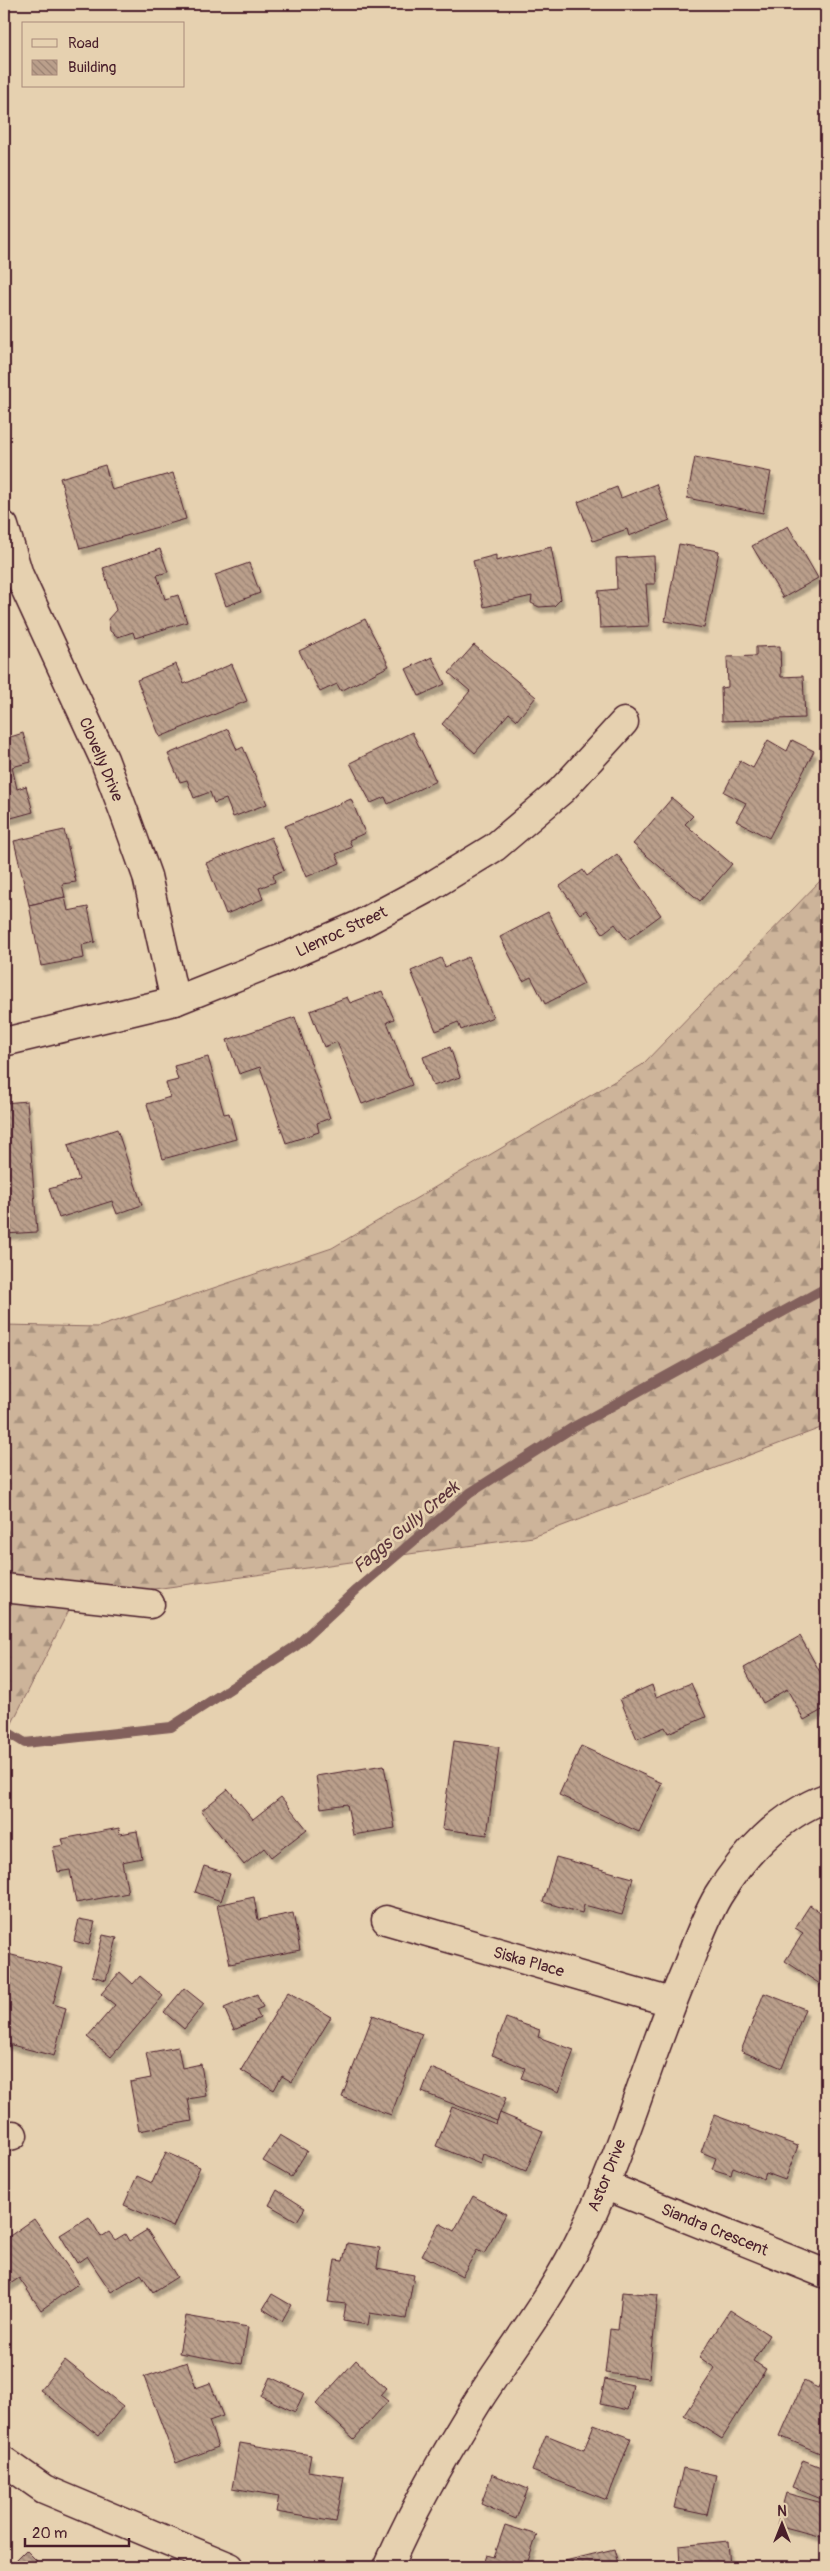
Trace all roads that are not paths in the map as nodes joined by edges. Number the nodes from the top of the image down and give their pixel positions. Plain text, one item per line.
1 (4, 526) edge
2 (624, 722) dead end
3 (175, 1001) junction
4 (4, 1042) edge
5 (4, 1588) edge
6 (150, 1604) dead end
7 (826, 1798) edge
8 (386, 1920) dead end
9 (671, 2002) junction
10 (604, 2185) junction
11 (826, 2274) edge
12 (4, 2461) edge
13 (230, 2567) edge
14 (388, 2567) edge

1 - 3 street, Clovelly Drive
2 - 3 street, Llenroc Street
3 - 4 street, Llenroc Street
5 - 6 street
7 - 9 street, Astor Drive
8 - 9 street, Siska Place
9 - 10 street, Astor Drive
10 - 11 street, Siandra Crescent
10 - 14 street, Astor Drive
12 - 13 street

